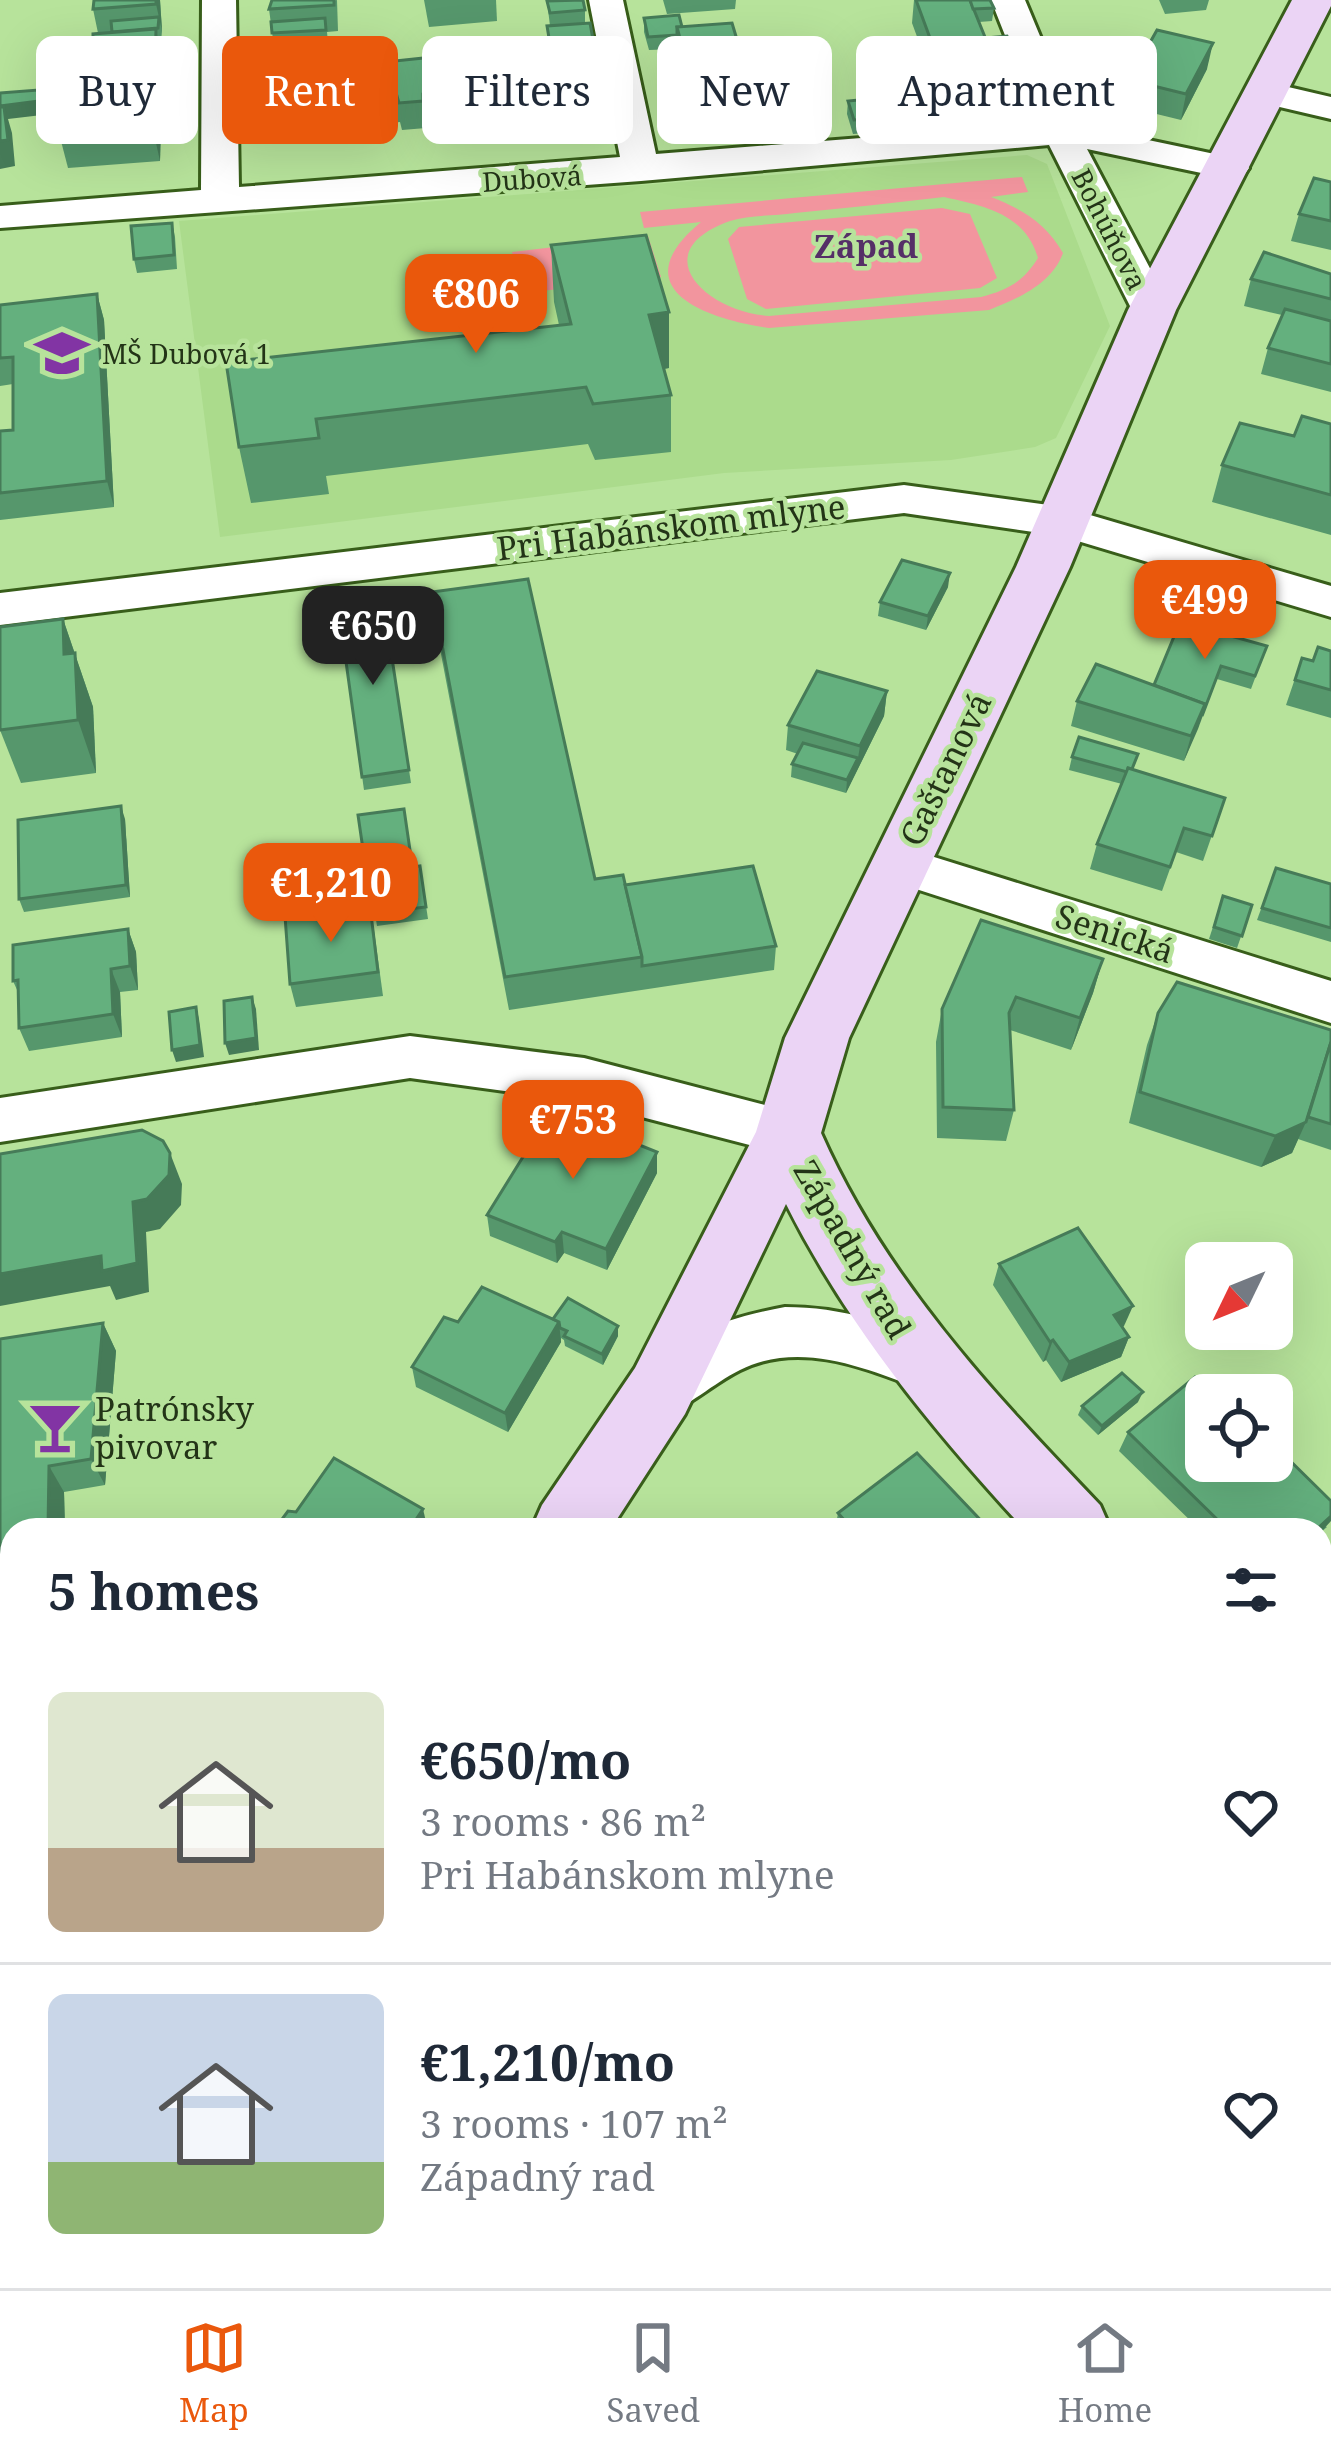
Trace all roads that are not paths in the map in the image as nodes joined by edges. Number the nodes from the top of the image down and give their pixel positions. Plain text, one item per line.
1 (219, 0) edge
2 (605, 0) edge
3 (1008, 0) edge
4 (1312, 0) edge
5 (1023, 36) edge
6 (1267, 93) junction
7 (1331, 108) edge
8 (1022, 144) edge
9 (1068, 144) edge
10 (1084, 144) edge
11 (1229, 168) junction
12 (641, 170) junction
13 (220, 202) junction
14 (0, 217) edge
15 (1152, 310) junction
16 (1063, 523) junction
17 (1331, 602) edge
18 (0, 609) edge
19 (898, 865) junction
20 (1331, 1002) edge
21 (0, 1120) edge
22 (788, 1133) junction
23 (921, 1363) junction
24 (661, 1391) junction
25 (576, 1518) edge
26 (1063, 1518) edge

1 - 13 street
2 - 12 street
3 - 5 street, Bohúňova
4 - 6 street, Gaštanová
6 - 7 street
6 - 11 street, Gaštanová
8 - 12 street, Dubová
9 - 15 street, Bohúňova
10 - 11 street, Dubová
11 - 15 street, Gaštanová
12 - 13 street, Dubová
13 - 14 street, Dubová
15 - 16 street, Gaštanová
16 - 17 street, Pri Habánskom mlyne
16 - 18 street, Pri Habánskom mlyne
16 - 19 street, Gaštanová
19 - 20 street, Senická
19 - 22 street, Gaštanová
21 - 22 street, Západný rad
22 - 23 street, Západný rad
22 - 24 street, Gaštanová
23 - 24 street
23 - 26 street, Západný rad
24 - 25 street, Gaštanová

